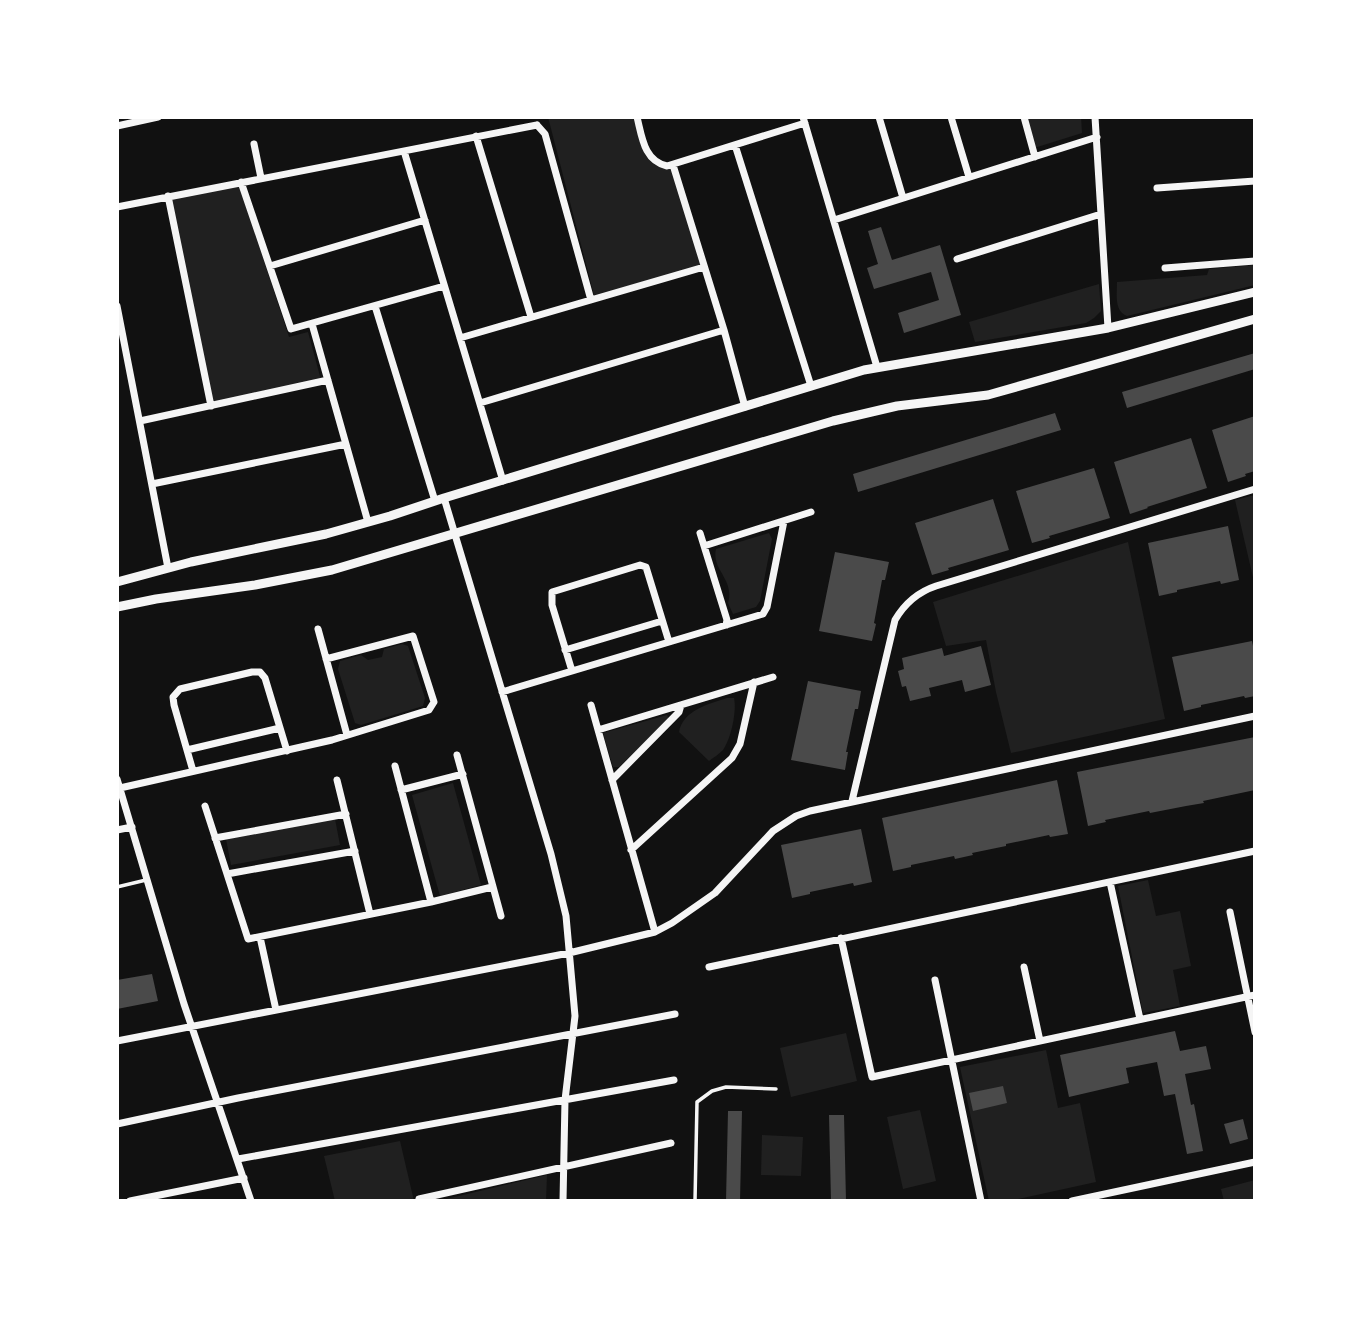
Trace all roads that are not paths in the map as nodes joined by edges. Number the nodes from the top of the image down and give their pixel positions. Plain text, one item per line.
1 (158, 117) edge
2 (636, 117) edge
3 (879, 117) edge
4 (951, 117) edge
5 (1024, 117) edge
6 (1095, 117) edge
7 (804, 120) edge
8 (536, 121) edge
9 (117, 126) edge
10 (476, 136) junction
11 (1097, 137) junction
12 (254, 144) dead end
13 (735, 145) junction
14 (404, 150) junction
15 (1035, 157) junction
16 (673, 165) junction
17 (969, 177) junction
18 (261, 178) junction
19 (1255, 181) edge
20 (241, 182) junction
21 (1157, 188) dead end
22 (167, 197) junction
23 (904, 198) junction
24 (117, 206) edge
25 (1101, 214) junction
26 (834, 219) junction
27 (425, 220) junction
28 (957, 259) dead end
29 (1255, 261) edge
30 (270, 266) junction
31 (704, 267) junction
32 (1165, 268) dead end
33 (444, 286) junction
34 (1255, 292) edge
35 (591, 300) junction
36 (117, 306) edge
37 (375, 306) junction
38 (531, 317) junction
39 (1255, 319) edge
40 (312, 324) junction
41 (1108, 328) junction
42 (724, 330) junction
43 (460, 338) junction
44 (877, 367) junction
45 (328, 380) junction
46 (811, 386) junction
47 (480, 403) junction
48 (211, 406) junction
49 (745, 407) junction
50 (140, 421) junction
51 (345, 444) junction
52 (503, 481) junction
53 (152, 485) junction
54 (1255, 489) edge
55 (439, 500) junction
56 (811, 512) dead end
57 (785, 521) junction
58 (368, 522) junction
59 (700, 533) dead end
60 (454, 534) junction
61 (704, 546) junction
62 (168, 568) junction
63 (117, 582) edge
64 (117, 607) edge
65 (662, 621) junction
66 (726, 625) junction
67 (318, 629) dead end
68 (669, 642) junction
69 (565, 650) junction
70 (326, 659) junction
71 (572, 671) junction
72 (773, 677) dead end
73 (754, 682) junction
74 (502, 692) junction
75 (590, 705) dead end
76 (681, 705) junction
77 (1255, 716) edge
78 (280, 728) junction
79 (598, 730) junction
80 (347, 735) junction
81 (187, 750) junction
82 (287, 751) junction
83 (457, 755) dead end
84 (395, 766) dead end
85 (193, 771) junction
86 (463, 774) junction
87 (117, 779) edge
88 (337, 780) dead end
89 (612, 780) junction
90 (120, 788) junction
91 (401, 790) junction
92 (852, 801) junction
93 (205, 806) dead end
94 (346, 814) junction
95 (132, 827) junction
96 (117, 830) edge
97 (215, 838) junction
98 (631, 850) junction
99 (355, 851) junction
100 (1255, 851) edge
101 (227, 874) junction
102 (146, 880) junction
103 (1110, 882) junction
104 (117, 887) edge
105 (492, 887) junction
106 (431, 902) junction
107 (1230, 912) dead end
108 (370, 914) junction
109 (501, 916) dead end
110 (655, 932) junction
111 (260, 937) junction
112 (841, 938) junction
113 (569, 953) junction
114 (709, 967) dead end
115 (1024, 967) dead end
116 (935, 980) dead end
117 (1251, 996) edge
118 (276, 1010) junction
119 (675, 1014) dead end
120 (1140, 1019) junction
121 (191, 1026) junction
122 (1255, 1032) edge
123 (573, 1033) junction
124 (117, 1041) edge
125 (1040, 1041) junction
126 (952, 1059) junction
127 (674, 1080) dead end
128 (776, 1090) dead end
129 (565, 1100) junction
130 (218, 1102) junction
131 (117, 1124) edge
132 (671, 1143) dead end
133 (238, 1159) junction
134 (1255, 1162) edge
135 (564, 1167) junction
136 (244, 1178) junction
137 (419, 1199) edge
138 (130, 1201) edge
139 (251, 1201) edge
140 (563, 1201) edge
141 (695, 1201) edge
142 (981, 1201) edge
143 (1072, 1201) edge

1 - 9 street
2 - 16 street
3 - 23 street
4 - 17 street
5 - 15 street
6 - 11 street
7 - 13 street
7 - 26 street
8 - 10 street
8 - 35 street
10 - 14 street
10 - 38 street
11 - 15 street
11 - 25 street
12 - 18 street
13 - 16 street
13 - 46 street
14 - 18 street
14 - 27 street
15 - 17 street
16 - 31 street
17 - 23 street
18 - 20 street
19 - 21 street
20 - 22 street
20 - 30 street
22 - 24 street
22 - 48 street
23 - 26 street
25 - 28 street
25 - 41 street
26 - 44 street
27 - 30 street
27 - 33 street
29 - 32 street
30 - 40 street
31 - 35 street
31 - 42 street
33 - 37 street
33 - 43 street
34 - 41 street
35 - 38 street
36 - 50 street
37 - 40 street
37 - 55 street
38 - 43 street
39 - 60 street
40 - 45 street
41 - 44 street
42 - 47 street
42 - 49 street
43 - 47 street
44 - 46 street
45 - 48 street
45 - 51 street
46 - 49 street
47 - 52 street
48 - 50 street
49 - 52 street
50 - 53 street
51 - 53 street
51 - 58 street
52 - 55 street
53 - 62 street
54 - 92 street
55 - 58 street
55 - 60 street
56 - 57 street
57 - 61 street
57 - 66 street
58 - 62 street
59 - 61 street
60 - 64 street
60 - 74 street
61 - 66 street
62 - 63 street
65 - 68 street
65 - 69 street
65 - 69 street
66 - 68 street
67 - 70 street
68 - 71 street
69 - 71 street
70 - 80 street
70 - 80 street
71 - 74 street
72 - 73 street
73 - 76 street
73 - 98 street
74 - 113 street
75 - 79 street
76 - 79 street
76 - 89 street
77 - 92 street
78 - 81 street
78 - 81 street
78 - 82 street
79 - 89 street
80 - 82 street
81 - 85 street
82 - 85 street
83 - 86 street
84 - 91 street
85 - 90 street
86 - 91 street
86 - 105 street
87 - 90 street
88 - 94 street
89 - 98 street
90 - 95 street
91 - 106 street
92 - 110 street
93 - 97 street
94 - 97 street
94 - 99 street
95 - 96 street
95 - 102 street
97 - 101 street
98 - 110 street
99 - 101 street
99 - 108 street
100 - 103 street
101 - 111 street
102 - 104 lane
102 - 121 street
103 - 112 street
103 - 120 street
105 - 106 street
105 - 109 street
106 - 108 street
107 - 117 street
108 - 111 street
110 - 113 street
111 - 118 street
112 - 114 street
112 - 126 street
113 - 118 street
113 - 123 street
115 - 125 street
116 - 126 street
117 - 120 street
117 - 122 street
118 - 121 street
119 - 123 street
120 - 125 street
121 - 124 street
121 - 130 street
123 - 129 street
123 - 130 street
125 - 126 street
126 - 142 street
127 - 129 street
128 - 141 lane
129 - 133 street
129 - 135 street
130 - 131 street
130 - 133 street
132 - 135 street
133 - 136 street
134 - 143 street
135 - 137 street
135 - 140 street
136 - 138 street
136 - 139 street

